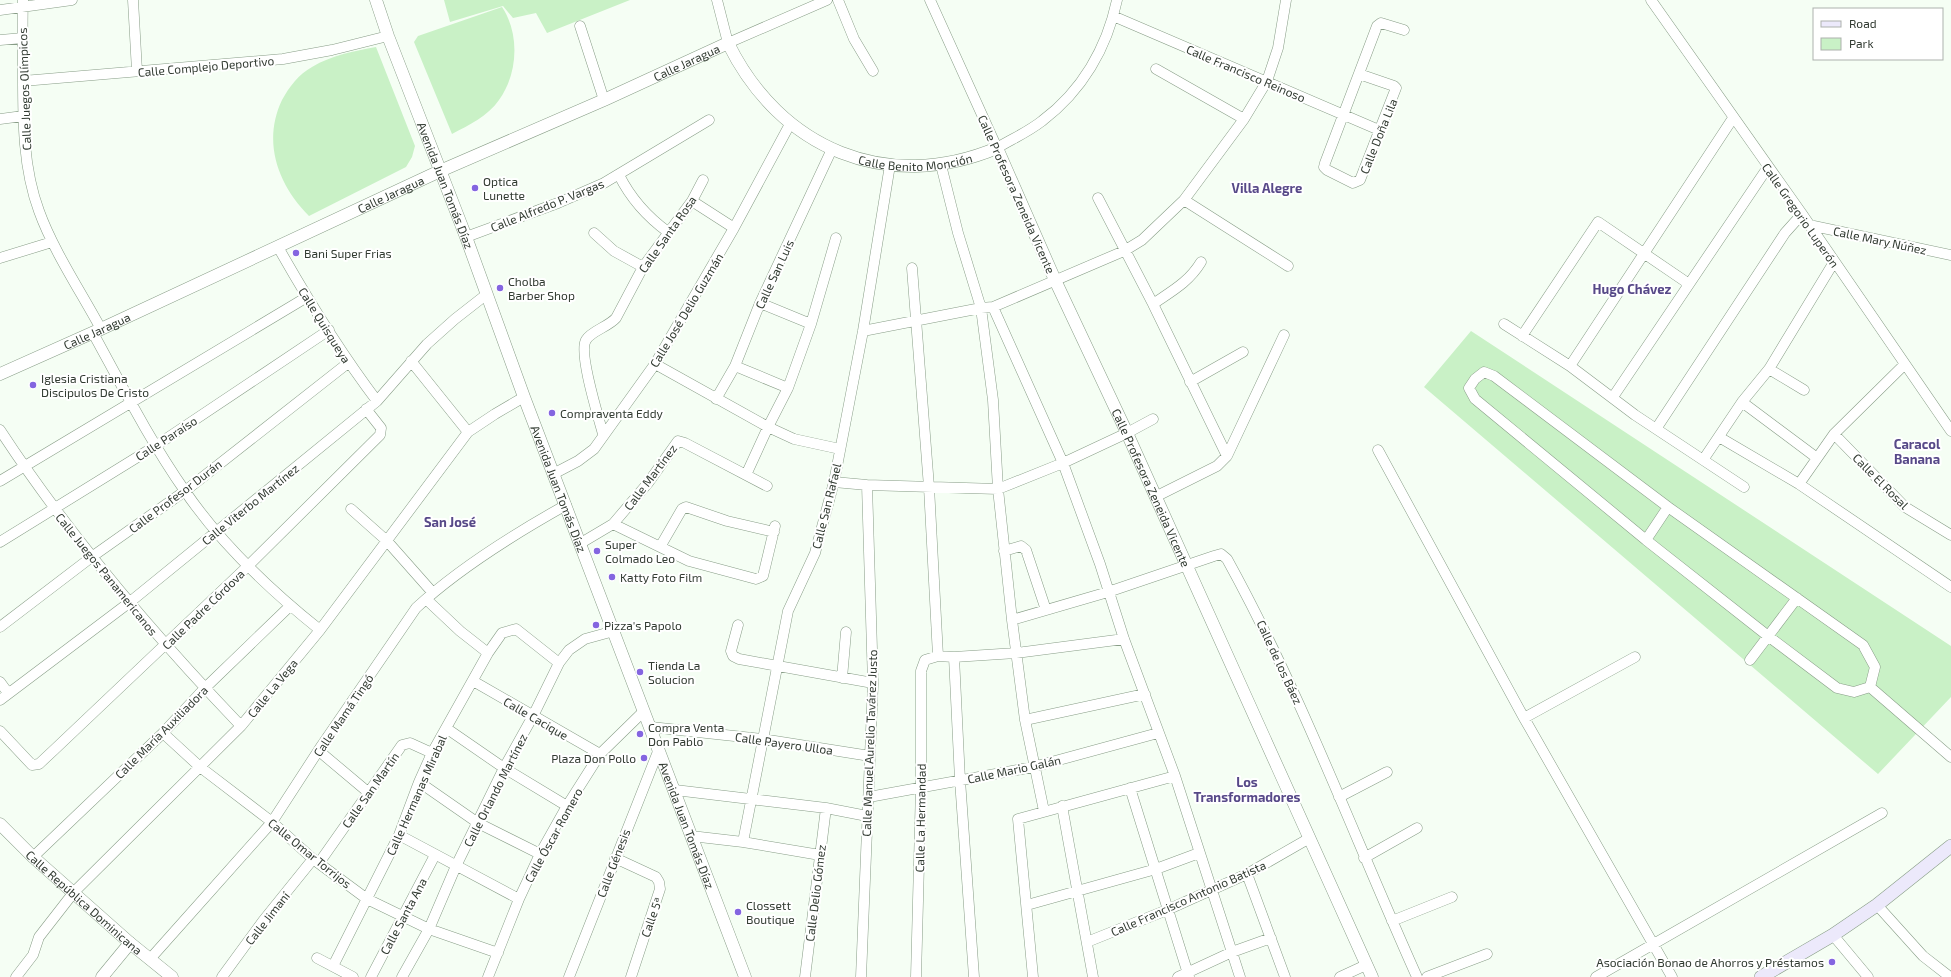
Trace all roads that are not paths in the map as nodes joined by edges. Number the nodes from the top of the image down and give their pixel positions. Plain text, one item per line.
1 (72, 0) edge
2 (133, 0) edge
3 (376, 0) edge
4 (717, 0) edge
5 (827, 0) edge
6 (838, 0) edge
7 (930, 0) edge
8 (1117, 0) edge
9 (1286, 0) edge
10 (1651, 0) edge
11 (22, 3) edge
12 (0, 10) edge
13 (1113, 16) junction
14 (580, 26) dead end
15 (1404, 30) dead end
16 (388, 36) junction
17 (22, 38) junction
18 (0, 40) edge
19 (728, 43) junction
20 (1156, 69) dead end
21 (137, 71) junction
22 (873, 71) dead end
23 (1359, 74) junction
24 (23, 81) junction
25 (1267, 81) junction
26 (604, 100) junction
27 (1343, 114) junction
28 (23, 116) junction
29 (1733, 118) junction
30 (0, 119) edge
31 (1244, 119) junction
32 (708, 120) dead end
33 (790, 124) junction
34 (1380, 130) junction
35 (998, 148) junction
36 (832, 149) junction
37 (890, 165) junction
38 (941, 165) junction
39 (1768, 168) junction
40 (440, 171) junction
41 (619, 175) junction
42 (703, 180) dead end
43 (1098, 198) dead end
44 (1184, 200) junction
45 (692, 201) junction
46 (1802, 214) junction
47 (1809, 225) junction
48 (734, 228) junction
49 (668, 232) junction
50 (594, 233) dead end
51 (466, 237) junction
52 (836, 238) dead end
53 (52, 242) junction
54 (278, 247) junction
55 (1124, 251) junction
56 (1644, 252) junction
57 (1951, 255) edge
58 (0, 258) edge
59 (1201, 262) dead end
60 (1834, 262) junction
61 (1288, 266) dead end
62 (643, 267) junction
63 (912, 268) dead end
64 (1055, 280) junction
65 (1689, 284) junction
66 (487, 294) junction
67 (306, 297) junction
68 (760, 303) junction
69 (1153, 304) junction
70 (993, 307) junction
71 (980, 308) junction
72 (916, 321) junction
73 (811, 324) junction
74 (1504, 324) dead end
75 (329, 330) junction
76 (97, 331) junction
77 (863, 331) junction
78 (1284, 335) dead end
79 (1522, 336) junction
80 (1243, 352) dead end
81 (411, 361) junction
82 (348, 363) junction
83 (655, 364) junction
84 (1904, 365) junction
85 (735, 366) junction
86 (1570, 366) junction
87 (1768, 369) junction
88 (0, 374) edge
89 (1190, 382) junction
90 (788, 388) junction
91 (1804, 390) dead end
92 (524, 397) junction
93 (1613, 397) junction
94 (716, 399) junction
95 (377, 401) junction
96 (131, 402) junction
97 (1742, 402) junction
98 (366, 409) junction
99 (1153, 419) dead end
100 (768, 428) junction
101 (1656, 429) junction
102 (0, 430) edge
103 (1951, 431) edge
104 (468, 432) junction
105 (1127, 433) junction
106 (604, 434) junction
107 (1834, 434) junction
108 (1719, 437) junction
109 (157, 445) junction
110 (840, 449) junction
111 (1378, 450) dead end
112 (1227, 456) junction
113 (1817, 458) junction
114 (1703, 460) junction
115 (1063, 463) junction
116 (24, 466) junction
117 (555, 473) junction
118 (746, 475) junction
119 (0, 480) edge
120 (834, 482) junction
121 (1799, 484) junction
122 (867, 485) junction
123 (767, 486) dead end
124 (929, 486) junction
125 (1744, 487) dead end
126 (998, 489) junction
127 (185, 491) junction
128 (1155, 497) junction
129 (566, 505) junction
130 (1668, 507) junction
131 (54, 508) junction
132 (350, 509) dead end
133 (613, 524) junction
134 (217, 532) junction
135 (1951, 535) edge
136 (1646, 540) junction
137 (387, 541) junction
138 (0, 542) edge
139 (581, 543) junction
140 (660, 547) junction
141 (1004, 551) junction
142 (93, 556) junction
143 (1184, 564) junction
144 (248, 566) junction
145 (1951, 587) edge
146 (1108, 592) junction
147 (430, 596) junction
148 (1797, 598) junction
149 (130, 602) junction
150 (290, 606) junction
151 (1046, 610) junction
152 (1012, 620) junction
153 (738, 625) dead end
154 (0, 626) edge
155 (320, 630) junction
156 (614, 631) junction
157 (846, 632) dead end
158 (1768, 636) junction
159 (1124, 638) junction
160 (165, 645) junction
161 (488, 653) junction
162 (1016, 653) junction
163 (938, 656) junction
164 (954, 657) junction
165 (1635, 657) dead end
166 (1750, 660) dead end
167 (559, 663) junction
168 (776, 667) junction
169 (842, 678) junction
170 (473, 681) junction
171 (0, 682) edge
172 (873, 683) junction
173 (1870, 687) junction
174 (204, 688) junction
175 (8, 693) junction
176 (1145, 694) junction
177 (0, 700) edge
178 (644, 710) junction
179 (533, 716) junction
180 (1524, 718) junction
181 (1025, 720) junction
182 (241, 726) junction
183 (651, 727) junction
184 (446, 728) junction
185 (0, 731) edge
186 (162, 733) junction
187 (1158, 733) junction
188 (762, 739) junction
189 (659, 749) junction
190 (319, 751) junction
191 (432, 753) junction
192 (600, 754) junction
193 (870, 756) junction
194 (1951, 757) edge
195 (200, 767) junction
196 (1033, 767) junction
197 (504, 768) junction
198 (1387, 772) dead end
199 (1175, 776) junction
200 (960, 780) junction
201 (419, 782) junction
202 (921, 787) junction
203 (1130, 788) junction
204 (675, 790) junction
205 (369, 793) junction
206 (869, 797) junction
207 (1339, 797) junction
208 (751, 799) junction
209 (567, 806) junction
210 (1062, 806) junction
211 (826, 808) junction
212 (1044, 811) junction
213 (1882, 813) dead end
214 (867, 816) junction
215 (272, 822) junction
216 (478, 823) junction
217 (0, 824) edge
218 (1417, 828) dead end
219 (399, 834) junction
220 (691, 836) junction
221 (1308, 839) junction
222 (743, 842) junction
223 (1951, 846) edge
224 (1199, 853) junction
225 (540, 854) junction
226 (435, 855) junction
227 (820, 855) junction
228 (33, 857) junction
229 (615, 858) junction
230 (1364, 858) junction
231 (316, 861) junction
232 (456, 866) junction
233 (1156, 869) junction
234 (1247, 874) junction
235 (1078, 890) junction
236 (1212, 890) junction
237 (74, 892) junction
238 (1452, 896) dead end
239 (367, 899) junction
240 (519, 899) junction
241 (1027, 905) junction
242 (1877, 905) junction
243 (1167, 910) junction
244 (404, 916) junction
245 (1392, 921) junction
246 (429, 928) junction
247 (1833, 935) junction
248 (1271, 938) junction
249 (1087, 942) junction
250 (130, 943) junction
251 (1653, 945) junction
252 (1232, 952) junction
253 (498, 953) junction
254 (1487, 954) dead end
255 (317, 958) dead end
256 (150, 959) junction
257 (1366, 965) junction
258 (333, 966) junction
259 (1189, 975) edge
260 (1414, 976) edge
261 (16, 977) edge
262 (102, 977) edge
263 (172, 977) edge
264 (222, 977) edge
265 (354, 977) edge
266 (371, 977) edge
267 (402, 977) edge
268 (488, 977) edge
269 (569, 977) edge
270 (631, 977) edge
271 (745, 977) edge
272 (805, 977) edge
273 (860, 977) edge
274 (916, 977) edge
275 (974, 977) edge
276 (1033, 977) edge
277 (1093, 977) edge
278 (1178, 977) edge
279 (1240, 977) edge
280 (1285, 977) edge
281 (1340, 977) edge
282 (1372, 977) edge
283 (1427, 977) edge
284 (1596, 977) edge
285 (1672, 977) edge
286 (1761, 977) edge
287 (1868, 977) edge
288 (1950, 977) edge

1 - 11 street
2 - 21 street
3 - 16 street, Avenida Juan Tomás Díaz
4 - 19 street, Calle Benito Monción
5 - 19 street, Calle Jaragua
6 - 22 street
7 - 35 street, Calle Profesora Zeneida Vicente
8 - 13 street, Calle Benito Monción
9 - 25 street
10 - 29 street, Calle Gregorio Luperón
11 - 12 street
11 - 17 street, Calle Juegos Olímpicos
13 - 25 street, Calle Francisco Reinoso
13 - 35 street, Calle Benito Monción
14 - 26 street
15 - 23 street
16 - 21 street, Calle Complejo Deportivo
16 - 40 street, Avenida Juan Tomás Díaz
17 - 18 street
17 - 24 street, Calle Juegos Olímpicos
19 - 26 street, Calle Jaragua
19 - 33 street, Calle Benito Monción
20 - 31 street
21 - 24 street, Calle Complejo Deportivo
23 - 27 street
23 - 34 street, Calle Doña Lila
24 - 28 street, Calle Juegos Olímpicos
25 - 27 street, Calle Francisco Reinoso
25 - 31 street
26 - 40 street, Calle Jaragua
27 - 34 street, Calle Francisco Reinoso
27 - 34 street, Calle Doña Lila
28 - 30 street
28 - 53 street, Calle Juegos Olímpicos
29 - 39 street, Calle Gregorio Luperón
29 - 56 street
31 - 44 street
32 - 41 street, Calle Alfredo P. Vargas
33 - 36 street, Calle Benito Monción
33 - 48 street, Calle José Delio Guzmán
35 - 38 street, Calle Benito Monción
35 - 64 street, Calle Profesora Zeneida Vicente
36 - 37 street, Calle Benito Monción
36 - 68 street, Calle San Luis
37 - 38 street, Calle Benito Monción
37 - 77 street, Calle San Rafael
38 - 71 street
39 - 46 street, Calle Gregorio Luperón
39 - 65 street
40 - 51 street, Avenida Juan Tomás Díaz
40 - 54 street, Calle Jaragua
41 - 49 street
41 - 51 street, Calle Alfredo P. Vargas
42 - 45 street, Calle Santa Rosa
43 - 55 street
44 - 55 street
44 - 61 street
45 - 48 street
45 - 49 street, Calle Santa Rosa
46 - 47 street, Calle Gregorio Luperón
46 - 101 street
47 - 57 street, Calle Mary Núñez
47 - 60 street, Calle Gregorio Luperón
48 - 83 street, Calle José Delio Guzmán
49 - 62 street, Calle Santa Rosa
50 - 62 street
51 - 66 street, Avenida Juan Tomás Díaz
52 - 73 street
53 - 58 street
53 - 76 street, Calle Juegos Olímpicos
54 - 67 street, Calle Quisqueya
54 - 76 street, Calle Jaragua
55 - 64 street
55 - 69 street
56 - 65 street
56 - 79 street
56 - 86 street
59 - 69 street
60 - 84 street, Calle Gregorio Luperón
60 - 87 street
62 - 106 street, Calle Santa Rosa
63 - 72 street
64 - 70 street
64 - 105 street, Calle Profesora Zeneida Vicente
65 - 93 street
66 - 81 street, Calle Viterbo Martínez
66 - 92 street, Avenida Juan Tomás Díaz
67 - 75 street, Calle Quisqueya
67 - 96 street
68 - 73 street
68 - 85 street, Calle San Luis
69 - 89 street
70 - 71 street
70 - 115 street
71 - 72 street
71 - 126 street
72 - 77 street
72 - 124 street
73 - 90 street
74 - 79 street
75 - 82 street, Calle Quisqueya
75 - 109 street, Calle Paraíso
76 - 88 street, Calle Jaragua
76 - 96 street, Calle Juegos Olímpicos
77 - 110 street, Calle San Rafael
78 - 112 street
79 - 86 street
80 - 89 street
81 - 95 street, Calle Viterbo Martínez
81 - 104 street
82 - 95 street, Calle Quisqueya
82 - 127 street, Calle Profesor Durán
83 - 94 street
83 - 106 street, Calle José Delio Guzmán
84 - 103 street, Calle Gregorio Luperón
84 - 107 street
85 - 90 street
85 - 94 street, Calle San Luis
86 - 93 street
87 - 91 street
87 - 97 street
89 - 112 street
90 - 100 street
92 - 104 street, Calle La Vega
92 - 117 street, Avenida Juan Tomás Díaz
93 - 101 street
94 - 100 street
95 - 98 street, Calle Viterbo Martínez
96 - 109 street, Calle Juegos Olímpicos
96 - 116 street
97 - 108 street
97 - 113 street
98 - 134 street, Calle Viterbo Martínez
98 - 144 street, Calle Padre Córdova
99 - 105 street
100 - 110 street
100 - 118 street
101 - 114 street
102 - 116 street, Calle Juegos Panamericanos
104 - 137 street, Calle La Vega
105 - 115 street
105 - 128 street, Calle Profesora Zeneida Vicente
106 - 117 street, Calle José Delio Guzmán
107 - 113 street
107 - 135 street, Calle El Rosal
108 - 114 street
108 - 121 street
109 - 127 street, Calle Juegos Olímpicos
109 - 131 street, Calle Paraíso
110 - 120 street, Calle San Rafael
111 - 180 street
112 - 128 street
113 - 121 street
114 - 125 street
115 - 126 street
115 - 146 street
116 - 119 street
116 - 131 street, Calle Juegos Panamericanos
117 - 129 street, Avenida Juan Tomás Díaz
118 - 123 street, Calle Martínez
118 - 133 street, Calle Martínez
120 - 122 street
120 - 168 street, Calle San Rafael
121 - 145 street
122 - 124 street
122 - 172 street, Calle Manuel Aurelio Tavárez Justo
124 - 126 street
124 - 163 street
126 - 141 street
127 - 134 street, Calle Juegos Olímpicos
127 - 142 street, Calle Profesor Durán
128 - 143 street, Calle Profesora Zeneida Vicente
129 - 139 street, Avenida Juan Tomás Díaz
129 - 147 street, Calle Mamá Tingó
130 - 136 street
130 - 136 street
130 - 148 street
131 - 138 street, Calle Paraíso
131 - 142 street, Calle Juegos Panamericanos
132 - 137 street
133 - 139 street, Calle Martínez
133 - 140 street
134 - 144 street, Calle Juegos Olímpicos
134 - 149 street, Calle Viterbo Martínez
136 - 158 street
137 - 147 street
137 - 155 street, Calle La Vega
139 - 156 street, Avenida Juan Tomás Díaz
140 - 140 street
141 - 151 street
141 - 152 street
142 - 149 street, Calle Juegos Panamericanos
142 - 154 street, Calle Profesor Durán
143 - 146 street, Calle de los Báez
143 - 207 street, Calle de los Báez
143 - 221 street, Calle Profesora Zeneida Vicente
144 - 150 street, Calle Juegos Olímpicos
144 - 160 street, Calle Padre Córdova
146 - 151 street, Calle de los Báez
146 - 159 street
147 - 161 street
147 - 190 street, Calle Mamá Tingó
148 - 158 street
148 - 173 street
149 - 160 street, Calle Juegos Panamericanos
149 - 175 street, Calle Viterbo Martínez
150 - 155 street, Calle Juegos Olímpicos
150 - 174 street, Calle María Auxiliadora
151 - 152 street, Calle de los Báez
152 - 162 street
153 - 168 street
155 - 182 street, Calle La Vega
156 - 167 street, Calle Orlando Martínez
156 - 178 street, Avenida Juan Tomás Díaz
157 - 169 street
158 - 166 street
158 - 173 street
159 - 162 street
159 - 176 street
160 - 174 street, Calle Juegos Panamericanos
160 - 185 street, Calle Padre Córdova
161 - 167 street, Calle Hermanas Mirabal
161 - 170 street, Calle Hermanas Mirabal
162 - 164 street
162 - 181 street
163 - 164 street
163 - 202 street, Calle La Hermandad
164 - 200 street
165 - 180 street
167 - 179 street, Calle Orlando Martínez
168 - 169 street
168 - 188 street, Calle San Rafael
169 - 172 street
170 - 179 street, Calle Cacique
170 - 184 street, Calle Hermanas Mirabal
171 - 175 street
172 - 193 street, Calle Manuel Aurelio Tavárez Justo
173 - 194 street
174 - 182 street, Calle Juegos Panamericanos
174 - 186 street, Calle María Auxiliadora
175 - 177 street, Calle Viterbo Martínez
176 - 181 street
176 - 187 street
178 - 183 street, Avenida Juan Tomás Díaz
178 - 192 street, Calle Óscar Romero
179 - 192 street, Calle Cacique
179 - 197 street, Calle Orlando Martínez
180 - 251 street
181 - 196 street
182 - 195 street, Calle La Vega
183 - 188 street, Calle Payero Ulloa
183 - 189 street, Avenida Juan Tomás Díaz
184 - 191 street, Calle Hermanas Mirabal
184 - 197 street
186 - 195 street, Calle Omar Torrijos
186 - 228 street, Calle María Auxiliadora
187 - 196 street, Calle Mario Galán
187 - 199 street
188 - 193 street, Calle Payero Ulloa
188 - 208 street, Calle San Rafael
189 - 204 street, Avenida Juan Tomás Díaz
189 - 229 street, Calle Génesis
190 - 205 street
190 - 215 street, Calle Mamá Tingó
191 - 201 street, Calle Hermanas Mirabal
191 - 205 street, Calle San Martín
192 - 209 street, Calle Óscar Romero
193 - 206 street, Calle Manuel Aurelio Tavárez Justo
195 - 215 street, Calle Omar Torrijos
195 - 237 street, Calle La Vega
196 - 200 street, Calle Mario Galán
196 - 212 street
197 - 209 street
197 - 216 street, Calle Orlando Martínez
198 - 207 street
199 - 203 street
199 - 224 street
200 - 202 street, Calle Mario Galán
200 - 275 street
201 - 216 street
201 - 219 street, Calle Hermanas Mirabal
202 - 206 street, Calle Mario Galán
202 - 274 street, Calle La Hermandad
203 - 210 street
203 - 233 street
204 - 208 street
204 - 220 street, Avenida Juan Tomás Díaz
205 - 231 street, Calle San Martín
206 - 214 street, Calle Manuel Aurelio Tavárez Justo
207 - 230 street, Calle de los Báez
208 - 211 street
208 - 222 street, Calle San Rafael
209 - 225 street, Calle Óscar Romero
210 - 212 street
210 - 235 street
211 - 214 street
211 - 227 street, Calle Delio Gómez
212 - 241 street
213 - 251 street
214 - 273 street, Calle Manuel Aurelio Tavárez Justo
215 - 231 street, Calle Omar Torrijos
215 - 256 street, Calle Mamá Tingó
216 - 225 street
216 - 232 street, Calle Orlando Martínez
217 - 228 street, Calle República Dominicana
218 - 230 street
219 - 226 street
219 - 239 street, Calle Hermanas Mirabal
220 - 222 street
220 - 271 street, Avenida Juan Tomás Díaz
221 - 234 street, Calle Francisco Antonio Batista
221 - 257 street, Calle Profesora Zeneida Vicente
222 - 227 street
223 - 242 main road
224 - 233 street
224 - 236 street
225 - 240 street, Calle Óscar Romero
226 - 232 street
226 - 244 street, Calle Santa Ana
227 - 272 street, Calle Delio Gómez
228 - 237 street, Calle República Dominicana
229 - 269 street, Calle Génesis
229 - 270 street, Calle 5ª
230 - 245 street, Calle de los Báez
231 - 239 street, Calle Omar Torrijos
231 - 264 street, Calle Jimaní
232 - 240 street
232 - 246 street, Calle Orlando Martínez
233 - 235 street
233 - 243 street
234 - 236 street, Calle Francisco Antonio Batista
234 - 248 street
235 - 241 street
235 - 249 street
236 - 243 street, Calle Francisco Antonio Batista
236 - 252 street
237 - 250 street, Calle República Dominicana
237 - 261 street, Calle La Vega
238 - 245 street
239 - 244 street, Calle Omar Torrijos
239 - 258 street, Calle Hermanas Mirabal
240 - 253 street, Calle Óscar Romero
241 - 276 street
242 - 247 main road
242 - 288 street
243 - 249 street, Calle Francisco Antonio Batista
243 - 259 street
244 - 246 street, Calle Omar Torrijos
244 - 266 street, Calle Santa Ana
245 - 260 street, Calle de los Báez
246 - 253 street, Calle Omar Torrijos
246 - 267 street, Calle Orlando Martínez
247 - 286 main road
247 - 287 street
248 - 252 street
248 - 280 street
249 - 277 street
250 - 256 street, Calle República Dominicana
250 - 262 street
251 - 284 street
251 - 285 street
252 - 259 street
252 - 279 street
253 - 268 street, Calle Óscar Romero
254 - 283 street
255 - 258 street
256 - 263 street, Calle República Dominicana
257 - 281 street
257 - 282 street, Calle Profesora Zeneida Vicente
258 - 265 street
259 - 278 street

